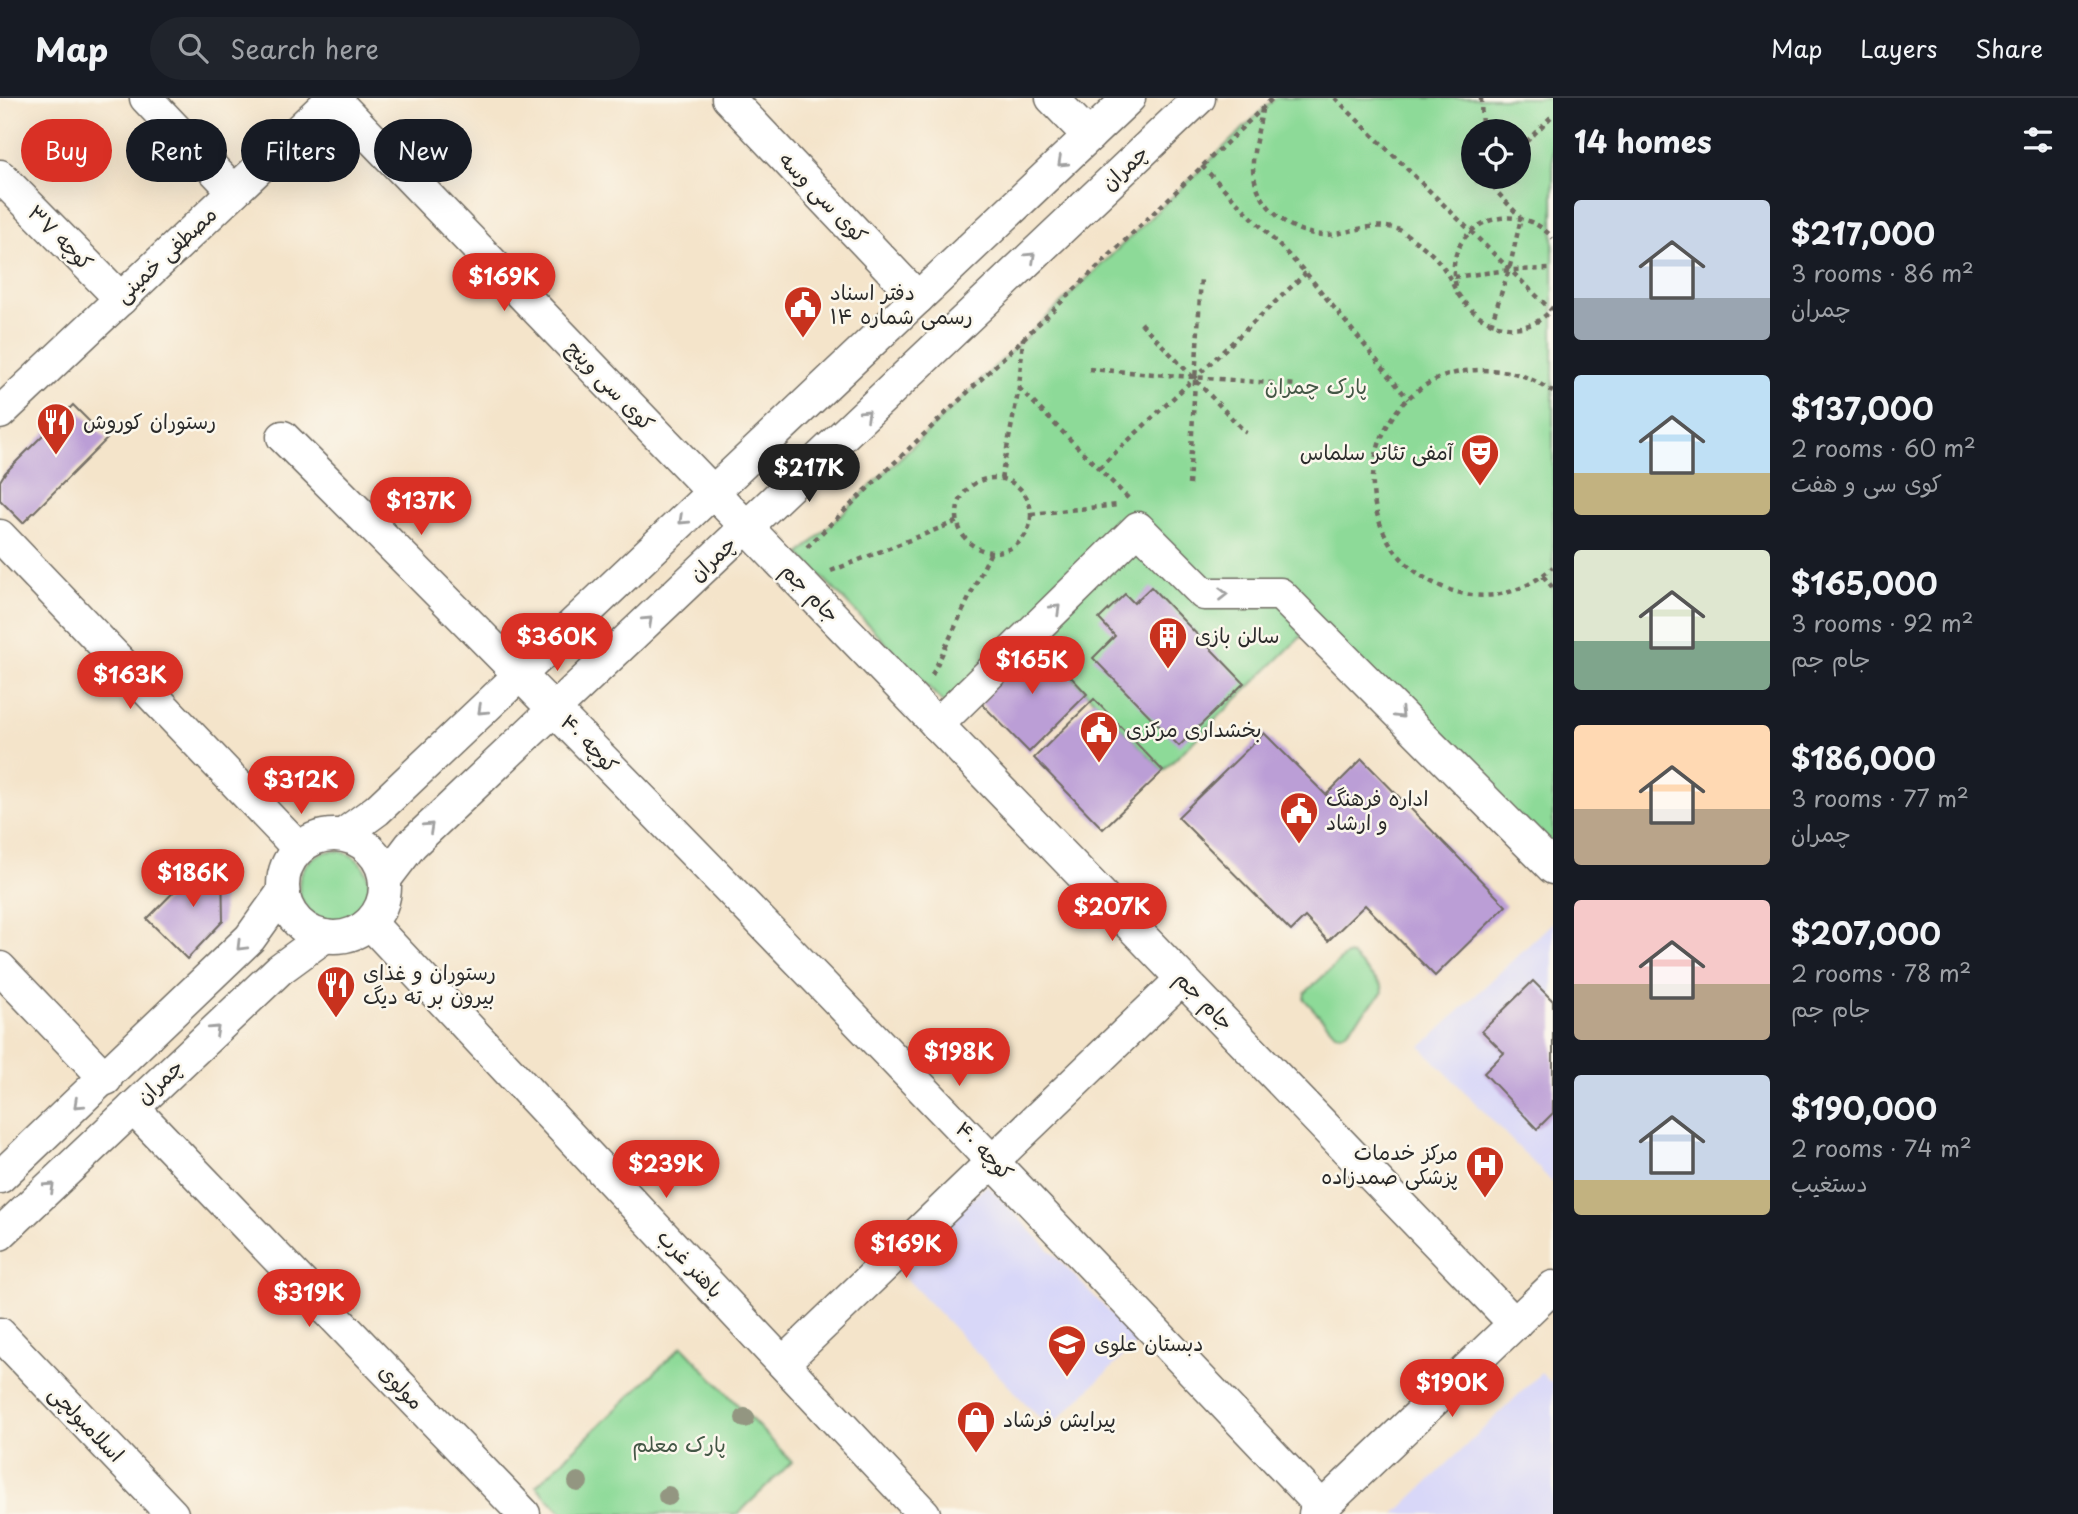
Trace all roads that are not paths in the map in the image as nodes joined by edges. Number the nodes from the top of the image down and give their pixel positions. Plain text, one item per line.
1 (146, 98) edge
2 (333, 98) edge
3 (727, 98) edge
4 (1052, 98) edge
5 (1129, 98) edge
6 (1199, 98) edge
7 (1089, 136) junction
8 (0, 177) edge
9 (234, 191) junction
10 (918, 298) junction
11 (121, 299) junction
12 (0, 413) edge
13 (283, 437) dead end
14 (713, 492) junction
15 (746, 527) junction
16 (0, 536) edge
17 (521, 674) junction
18 (555, 709) junction
19 (944, 718) junction
20 (343, 835) junction
21 (299, 849) junction
22 (1553, 868) edge
23 (385, 879) junction
24 (283, 892) junction
25 (370, 923) junction
26 (325, 936) junction
27 (0, 968) edge
28 (1182, 979) junction
29 (106, 1079) junction
30 (133, 1108) junction
31 (992, 1160) junction
32 (0, 1177) edge
33 (0, 1234) edge
34 (1553, 1287) edge
35 (1515, 1324) junction
36 (0, 1334) edge
37 (783, 1363) junction
38 (1319, 1511) edge
39 (172, 1514) edge
40 (524, 1514) edge
41 (924, 1514) edge

1 - 9 street
2 - 9 street, مصطفی خمینی
2 - 14 street, کوی سی وپنج
3 - 10 street, کوی سی وسه
4 - 7 street
5 - 7 street
15 -> 6 street, چمران
7 -> 10 street
8 - 11 street, کوچه ۳۷
9 - 11 street, مصطفی خمینی
10 - 14 street
11 - 12 street, مصطفی خمینی
13 - 17 street, کوچه ۴۰
14 - 15 street, کوی سی وپنج
14 -> 17 street
18 -> 15 street, چمران
15 - 19 street, جام جم
16 - 21 street
17 - 18 street, کوچه ۴۰
17 -> 20 street
23 -> 18 street, چمران
18 - 31 street, کوچه ۴۰
19 -> 22 street
19 - 28 street, جام جم
20 - 21 street
20 - 23 street
21 - 24 street
23 - 25 street
24 - 26 street
24 -> 29 street, چمران
25 - 26 street
25 - 37 street, باهنر غرب
30 -> 26 street, چمران
27 - 29 street
28 - 31 street
28 - 35 street, جام جم
29 -> 32 street, چمران
33 -> 30 street, چمران
30 - 40 street, مولوی
31 - 37 street
31 - 38 street, کوچه ۴۰
34 - 35 street
35 - 38 street
36 - 39 street, اسلامبولچی
37 - 41 street, باهنر غرب

